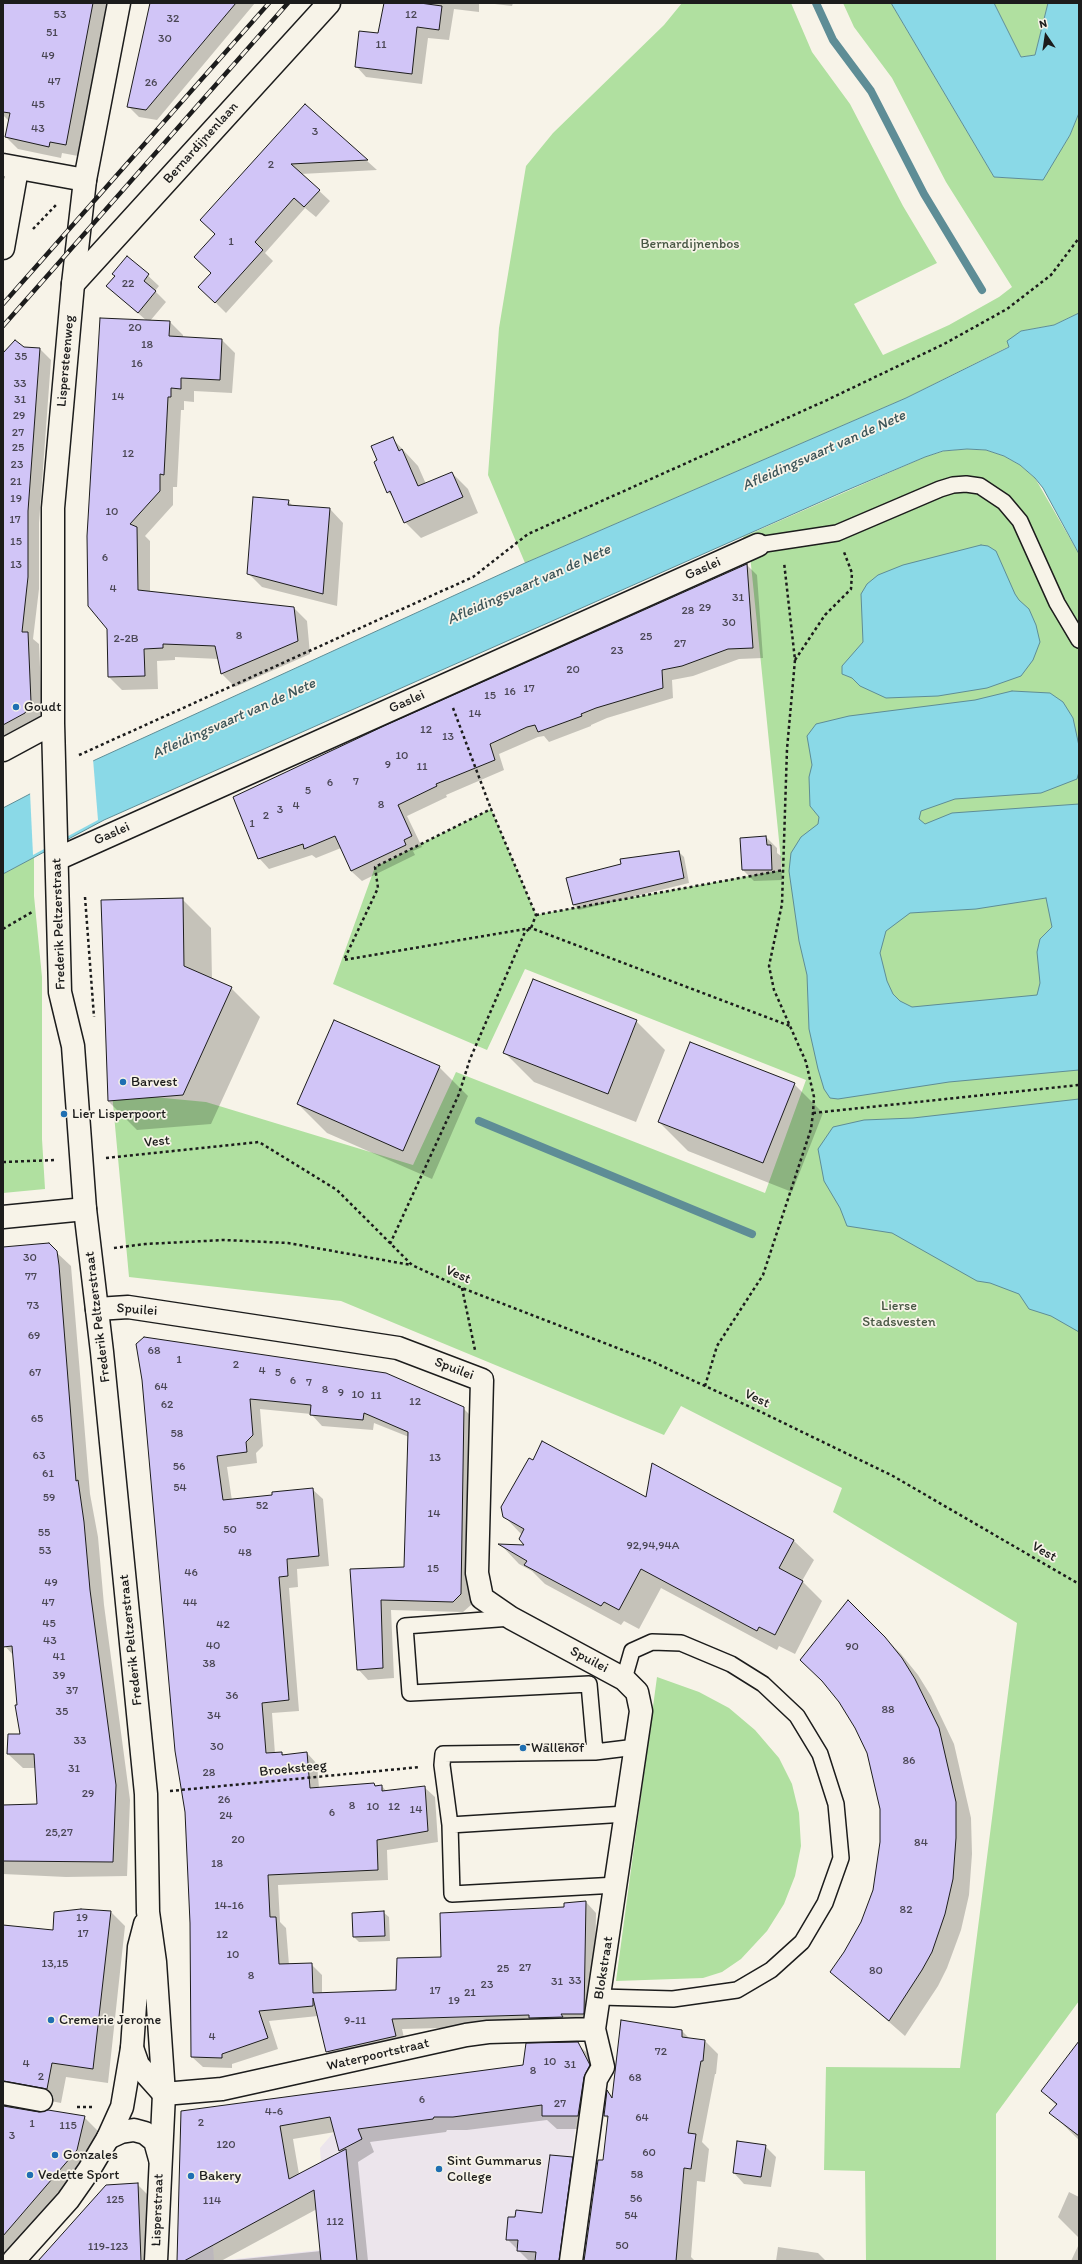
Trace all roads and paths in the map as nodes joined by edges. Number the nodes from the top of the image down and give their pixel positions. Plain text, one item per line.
1 (119, 3) edge
2 (329, 3) edge
3 (10, 167) edge
4 (62, 176) junction
5 (85, 180) junction
6 (1079, 238) edge
7 (4, 243) edge
8 (73, 284) junction
9 (837, 533) junction
10 (782, 542) junction
11 (758, 545) joint
12 (1079, 640) edge
13 (795, 660) junction
14 (444, 685) junction
15 (53, 723) junction
16 (3, 750) edge
17 (76, 757) dead end
18 (491, 809) junction
19 (56, 853) junction
20 (784, 870) junction
21 (58, 897) junction
22 (536, 915) junction
23 (531, 928) junction
24 (3, 929) edge
25 (790, 1026) junction
26 (1079, 1084) edge
27 (813, 1113) junction
28 (80, 1159) junction
29 (3, 1162) edge
30 (85, 1209) junction
31 (3, 1217) edge
32 (390, 1244) junction
33 (108, 1249) dead end
34 (412, 1265) junction
35 (462, 1288) junction
36 (97, 1309) junction
37 (482, 1380) junction
38 (705, 1386) junction
39 (1079, 1584) edge
40 (511, 1618) junction
41 (624, 1679) junction
42 (636, 1747) junction
43 (595, 1752) junction
44 (442, 1765) junction
45 (146, 1794) junction
46 (626, 1814) junction
47 (450, 1825) junction
48 (617, 1885) junction
49 (148, 1912) junction
50 (600, 1997) junction
51 (594, 2029) junction
52 (132, 2048) junction
53 (3, 2093) edge
54 (164, 2094) junction
55 (41, 2100) dead end
56 (108, 2138) junction
57 (160, 2159) junction
58 (13, 2261) edge
59 (156, 2261) edge
60 (570, 2261) edge

1 - 5 street, Lispersteenweg
2 - 8 street, Bernardijnenlaan
3 - 4 street
3 - 7 street
4 - 5 street
4 - 7 path
5 - 8 street, Lispersteenweg
6 - 17 path
8 - 15 street, Lispersteenweg
9 - 10 lane
9 - 12 lane
9 - 13 path
10 - 11 lane
10 - 13 path
11 - 14 street, Gaslei
13 - 20 path
14 - 18 path
14 - 19 street, Gaslei
15 - 16 street
15 - 19 street, Frederik Peltzerstraat
18 - 22 path
18 - 23 path
19 - 21 street, Frederik Peltzerstraat
20 - 22 path
20 - 25 path
21 - 24 path
21 - 28 street, Frederik Peltzerstraat
22 - 23 path
23 - 25 path
23 - 32 path
25 - 27 path
26 - 27 path
27 - 38 path
28 - 29 path, Vest
28 - 30 street, Frederik Peltzerstraat
28 - 32 path, Vest
30 - 31 street
30 - 36 street, Frederik Peltzerstraat
32 - 34 path, Vest
33 - 34 path, Vest
34 - 35 path, Vest
35 - 37 path
35 - 38 path, Vest
36 - 37 street, Spuilei
36 - 45 street, Frederik Peltzerstraat
37 - 40 street, Spuilei
38 - 39 path, Vest
40 - 41 street, Spuilei
40 - 43 lane
41 - 42 street, Blokstraat
41 - 50 lane
42 - 43 lane
42 - 46 street, Blokstraat
43 - 44 lane
44 - 45 path, Broeksteeg
44 - 47 lane
45 - 49 street, Frederik Peltzerstraat
46 - 47 lane
46 - 48 street, Blokstraat
47 - 48 lane
48 - 50 street, Blokstraat
49 - 52 street, Frederik Peltzerstraat
49 - 54 street, Frederik Peltzerstraat
50 - 51 street, Blokstraat
51 - 54 street, Waterpoortstraat
51 - 60 street, Blokstraat
52 - 54 street, Frederik Peltzerstraat
52 - 56 street, Frederik Peltzerstraat
53 - 55 street
54 - 57 street, Lisperstraat
56 - 57 street, Lisperstraat
56 - 58 street, Frederik Peltzerstraat
57 - 59 street, Lisperstraat

